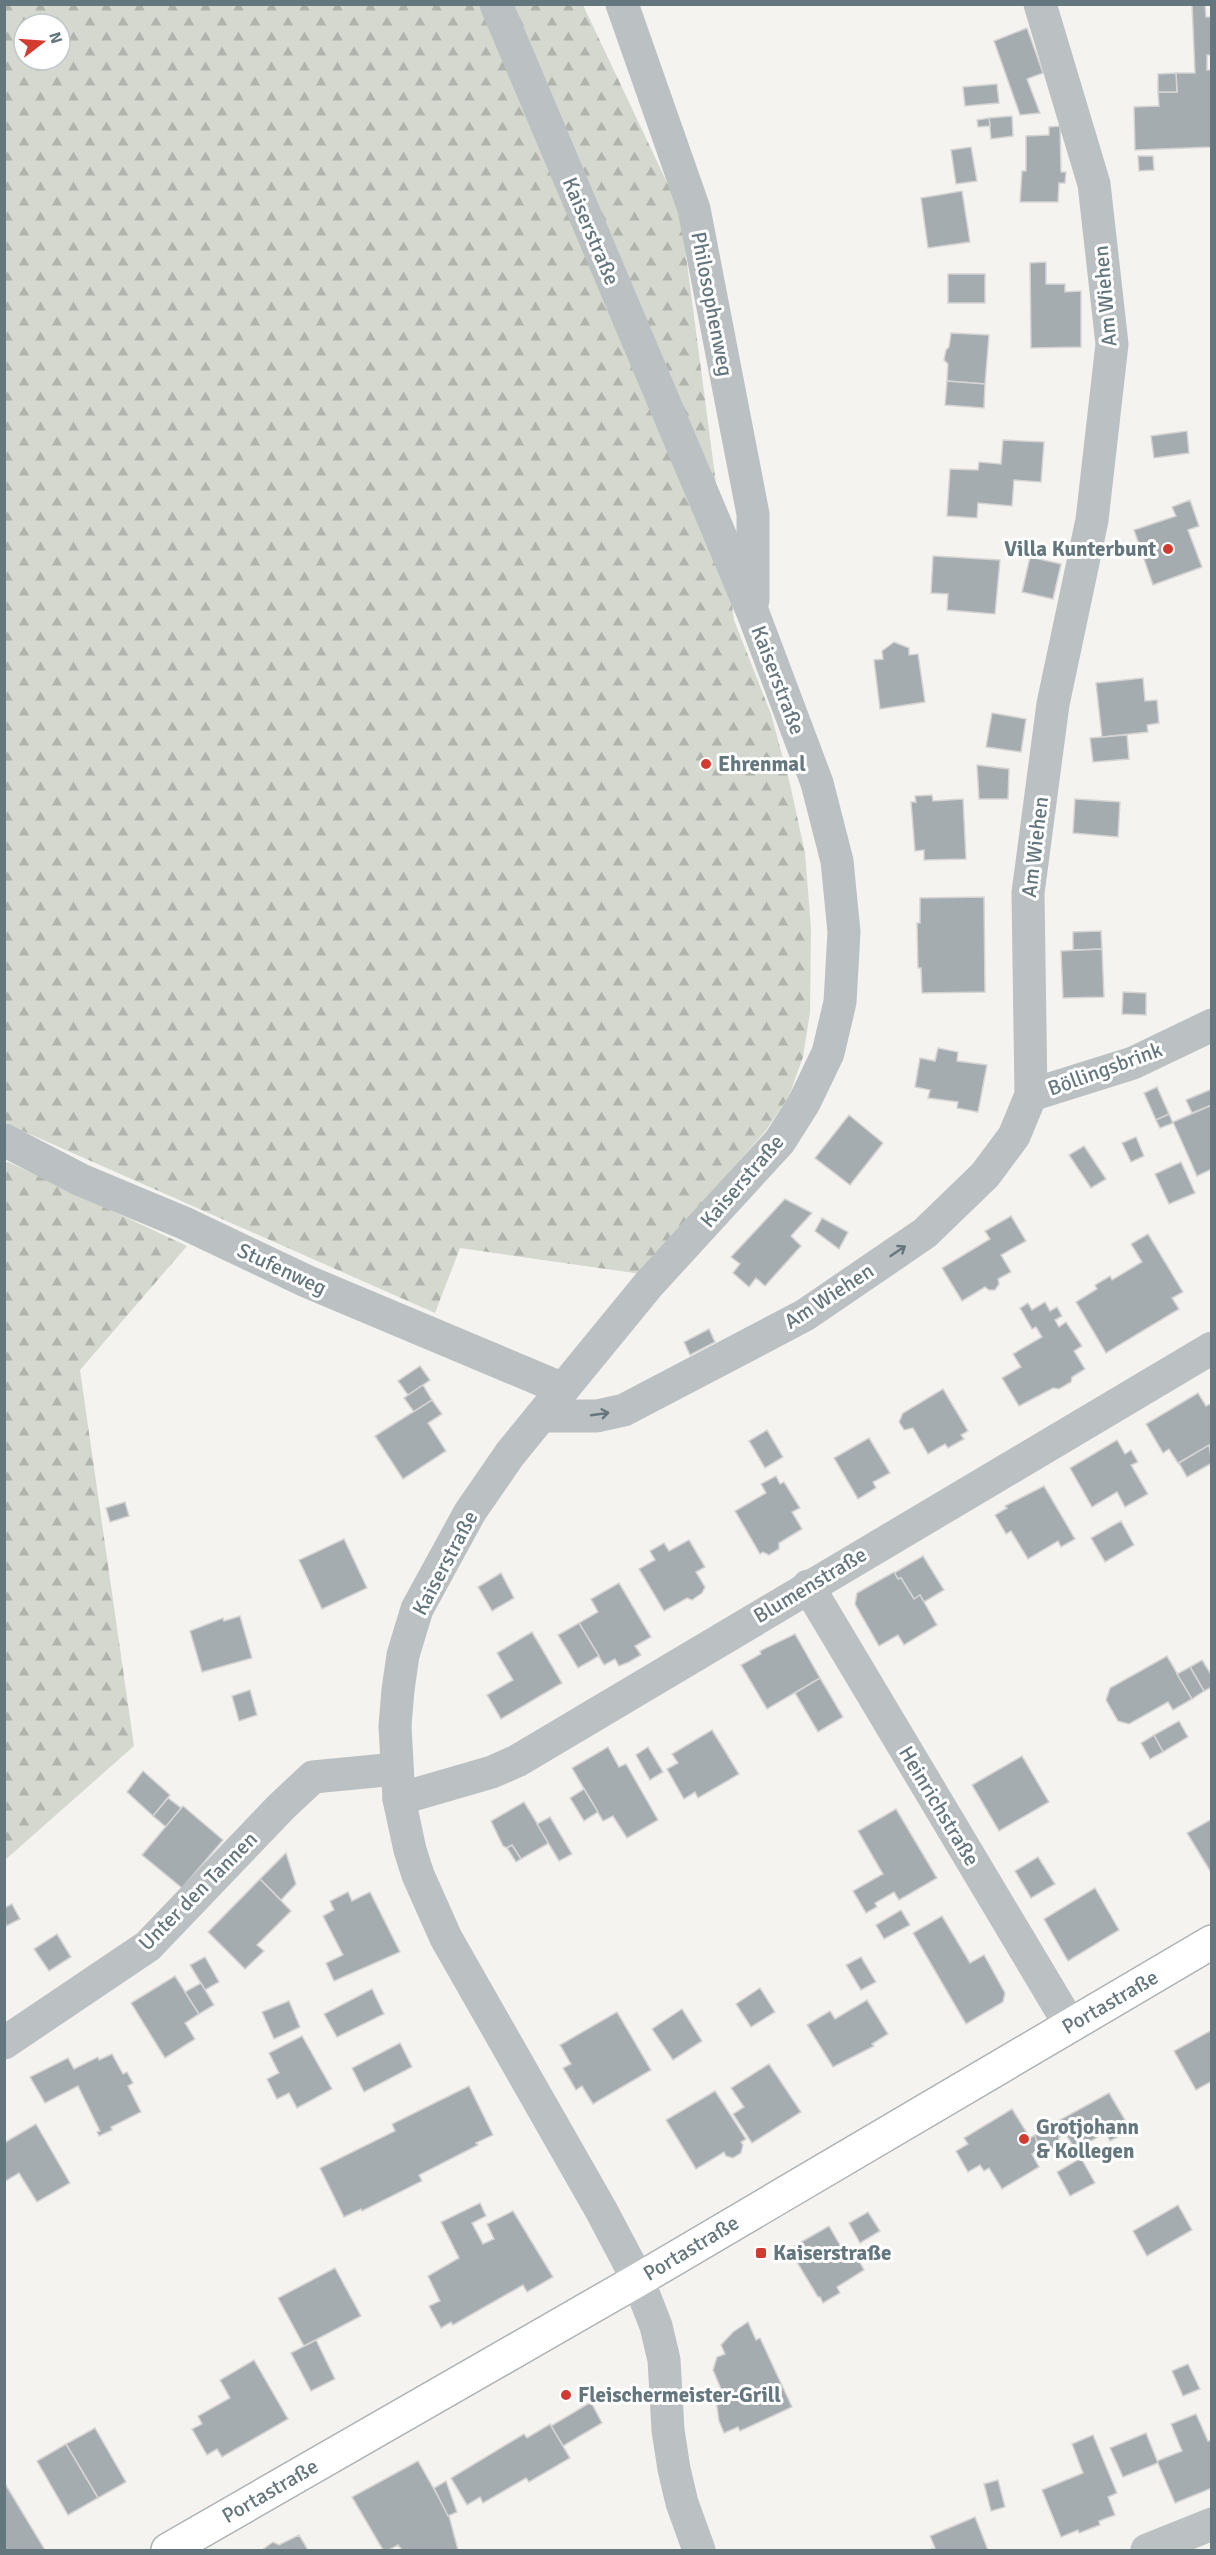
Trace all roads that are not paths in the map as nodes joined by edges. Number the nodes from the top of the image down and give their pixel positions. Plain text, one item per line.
1 (496, 4) edge
2 (621, 4) edge
3 (1040, 4) edge
4 (753, 613) junction
5 (1212, 1025) edge
6 (1031, 1095) junction
7 (4, 1140) edge
8 (1212, 1348) edge
9 (563, 1389) junction
10 (542, 1416) junction
11 (808, 1586) junction
12 (398, 1784) junction
13 (1212, 1942) edge
14 (1070, 2025) junction
15 (4, 2043) edge
16 (638, 2280) junction
17 (1197, 2536) edge
18 (168, 2550) edge
19 (699, 2550) edge
20 (1147, 2550) edge

1 - 4 street, Kaiserstraße
2 - 4 street, Philosophenweg
3 - 6 street, Am Wiehen
4 - 9 street, Kaiserstraße
5 - 6 street, Böllingsbrink
10 -> 6 street, Am Wiehen
7 - 9 street, Stufenweg
8 - 11 street, Blumenstraße
9 - 10 street, Kaiserstraße
10 - 12 street, Kaiserstraße
11 - 12 street, Blumenstraße
11 - 14 street, Heinrichstraße
12 - 15 street, Unter den Tannen
12 - 16 street, Kaiserstraße
13 - 14 main road, Portastraße
14 - 16 main road, Portastraße
16 - 18 main road, Portastraße
16 - 19 street, Kaiserstraße
17 - 20 street

